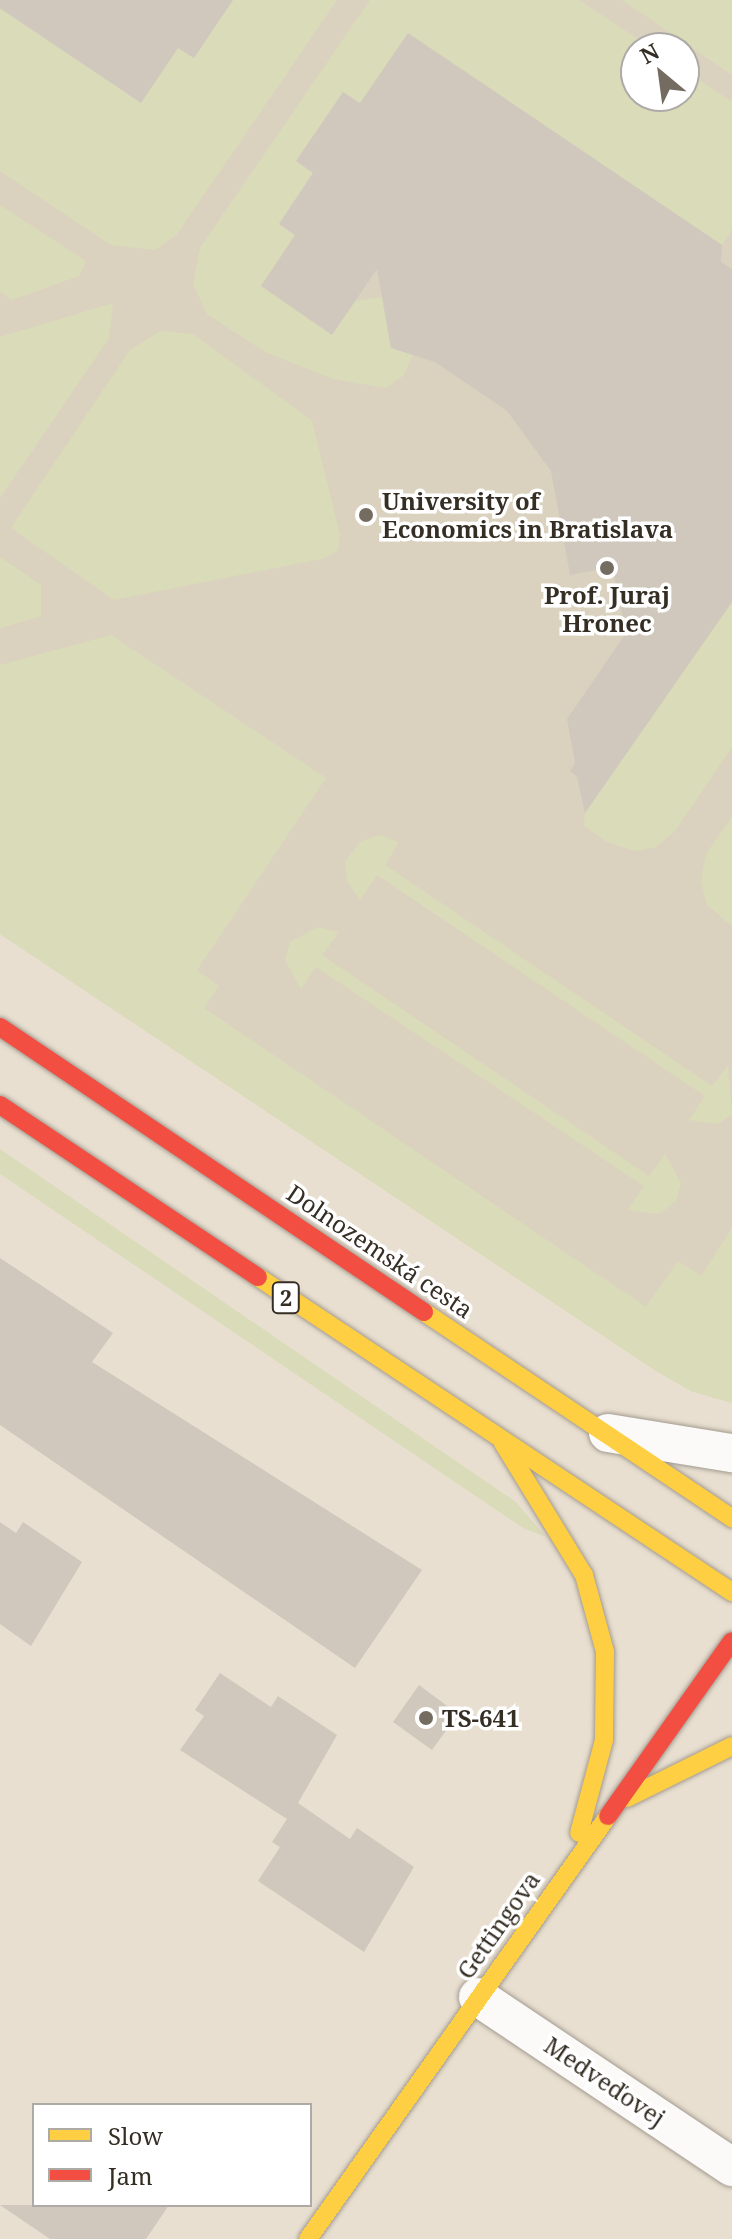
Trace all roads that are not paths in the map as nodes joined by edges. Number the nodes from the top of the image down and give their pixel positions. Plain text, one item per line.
1 (0, 1027) edge
2 (0, 1105) edge
3 (607, 1433) junction
4 (503, 1443) junction
5 (732, 1453) edge
6 (732, 1518) edge
7 (732, 1592) edge
8 (732, 1641) edge
9 (732, 1746) edge
10 (611, 1808) junction
11 (571, 1862) junction
12 (478, 1997) junction
13 (732, 2167) edge
14 (308, 2239) edge

1 - 3 main road, Dolnozemská cesta
2 - 4 main road, 2
3 - 5 street
3 - 6 main road, Dolnozemská cesta
4 - 7 main road, 2
4 - 11 main road
8 - 10 main road, Gettingova
9 - 10 main road
10 - 11 main road, Gettingova
11 - 12 main road, Gettingova
12 - 13 street, Medveďovej
12 - 14 main road, Gettingova

